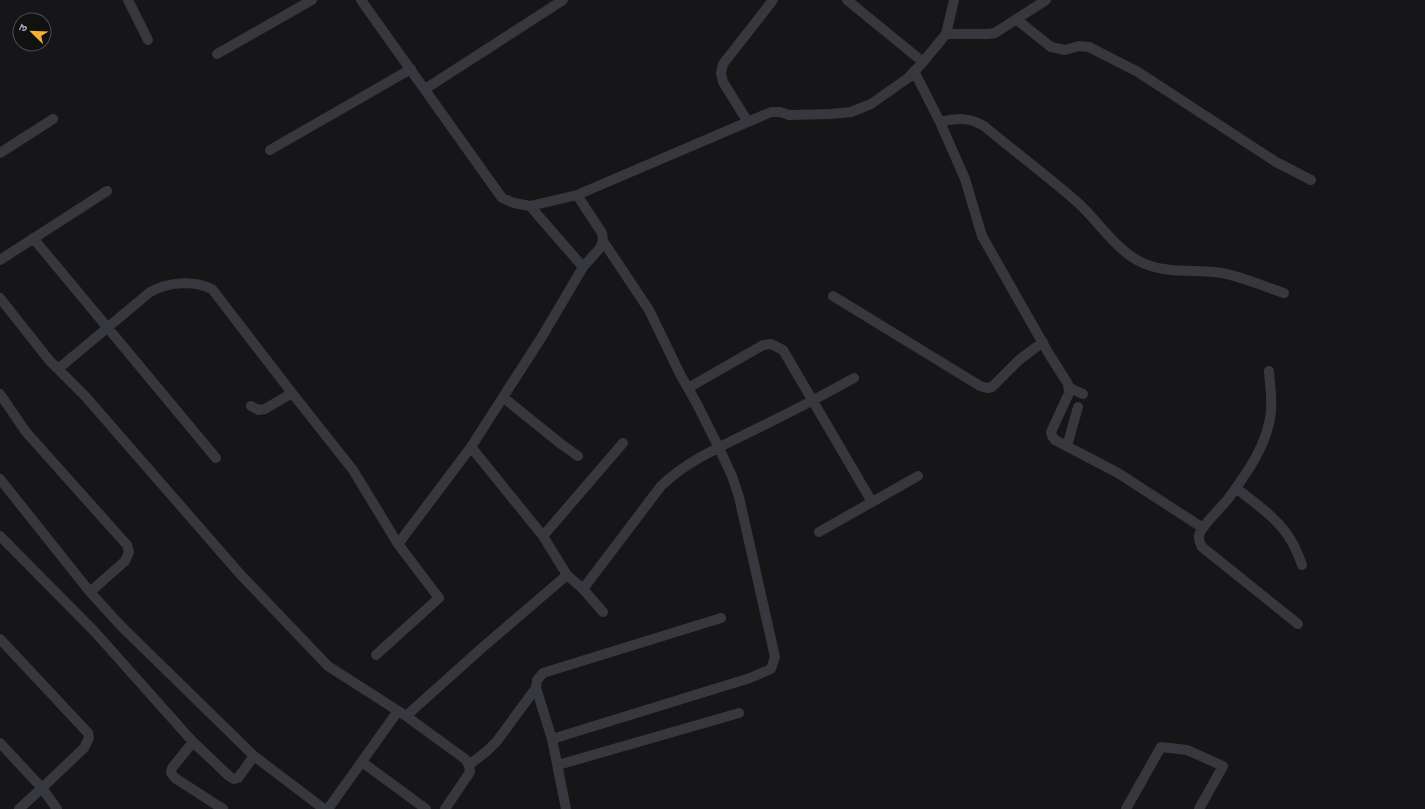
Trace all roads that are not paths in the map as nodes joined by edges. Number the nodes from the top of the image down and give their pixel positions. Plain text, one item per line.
1 (128, 0) edge
2 (312, 0) edge
3 (361, 0) edge
4 (563, 0) edge
5 (773, 0) edge
6 (847, 0) edge
7 (954, 0) edge
8 (1046, 0) edge
9 (1016, 19) junction
10 (946, 34) junction
11 (148, 40) dead end
12 (217, 54) dead end
13 (923, 62) junction
14 (411, 69) junction
15 (914, 72) junction
16 (425, 89) junction
17 (53, 119) dead end
18 (748, 122) junction
19 (940, 122) junction
20 (270, 150) dead end
21 (0, 153) edge
22 (1311, 180) dead end
23 (107, 191) dead end
24 (577, 195) junction
25 (530, 206) junction
26 (33, 238) junction
27 (603, 241) junction
28 (0, 260) edge
29 (583, 267) junction
30 (1284, 293) dead end
31 (833, 296) dead end
32 (0, 298) edge
33 (108, 328) junction
34 (1042, 342) junction
35 (58, 369) junction
36 (1269, 371) dead end
37 (854, 378) dead end
38 (688, 388) junction
39 (1070, 388) junction
40 (292, 393) junction
41 (0, 394) edge
42 (1083, 394) dead end
43 (504, 398) junction
44 (814, 400) junction
45 (251, 406) dead end
46 (1078, 407) dead end
47 (623, 443) dead end
48 (1067, 446) junction
49 (471, 447) junction
50 (719, 448) junction
51 (578, 456) dead end
52 (216, 458) dead end
53 (918, 476) dead end
54 (0, 479) edge
55 (1236, 488) junction
56 (872, 502) junction
57 (1204, 528) junction
58 (819, 532) dead end
59 (0, 536) edge
60 (543, 536) junction
61 (398, 544) junction
62 (1302, 565) dead end
63 (567, 575) junction
64 (583, 589) junction
65 (90, 592) junction
66 (603, 612) dead end
67 (721, 618) dead end
68 (1298, 624) dead end
69 (0, 639) edge
70 (376, 655) dead end
71 (536, 688) junction
72 (402, 713) junction
73 (739, 713) dead end
74 (552, 739) junction
75 (193, 742) junction
76 (0, 743) edge
77 (254, 756) junction
78 (362, 762) junction
79 (558, 765) junction
80 (469, 766) junction
81 (42, 788) junction
82 (19, 809) edge
83 (57, 809) edge
84 (223, 809) edge
85 (324, 809) edge
86 (328, 809) edge
87 (426, 809) edge
88 (445, 809) edge
89 (566, 809) edge
90 (1126, 809) edge
91 (1199, 809) edge

1 - 11 street
2 - 12 street
3 - 14 street
4 - 16 street
5 - 18 street
6 - 13 street
7 - 10 street
8 - 9 street
9 - 10 street
9 - 22 street
10 - 13 street
13 - 15 street
14 - 16 street
14 - 20 street
15 - 18 street
15 - 19 street
16 - 25 street
17 - 21 street
18 - 24 street
19 - 30 street
19 - 34 street
23 - 26 street
24 - 25 street
24 - 27 street
25 - 29 street
26 - 28 street
26 - 33 street
27 - 29 street
27 - 38 street
29 - 43 street
31 - 34 street
32 - 35 street
33 - 35 street
33 - 40 street
33 - 52 street
34 - 39 street
35 - 72 street
36 - 55 street
37 - 44 street
38 - 44 street
38 - 50 street
39 - 42 street
39 - 48 street
40 - 45 street
40 - 61 street
41 - 65 street
43 - 49 street
43 - 51 street
44 - 50 street
44 - 56 street
46 - 48 street
47 - 60 street
48 - 57 street
49 - 60 street
49 - 61 street
50 - 64 street
50 - 74 street
53 - 56 street
54 - 65 street
55 - 57 street
55 - 62 street
56 - 58 street
57 - 68 street
59 - 75 street
60 - 63 street
61 - 70 street
63 - 64 street
63 - 72 street
64 - 66 street
65 - 77 street
67 - 71 street
69 - 81 street
71 - 74 street
71 - 80 street
72 - 78 street
72 - 80 street
73 - 79 street
74 - 79 street
75 - 77 street
75 - 84 street
76 - 81 street
77 - 85 street
78 - 86 street
78 - 87 street
79 - 89 street
80 - 88 street
81 - 82 street
81 - 83 street
90 - 91 street

